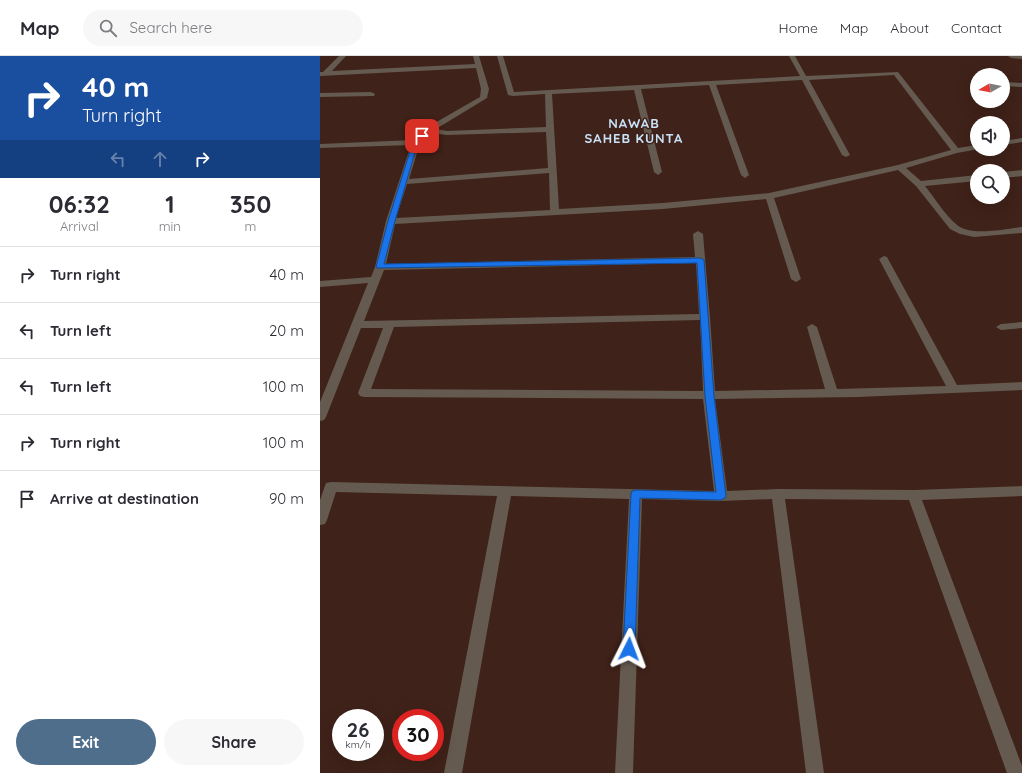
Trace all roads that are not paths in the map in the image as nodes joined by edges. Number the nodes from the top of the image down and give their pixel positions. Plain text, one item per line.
1 (343, 56) edge
2 (476, 56) edge
3 (500, 56) edge
4 (792, 56) edge
5 (1011, 56) edge
6 (1022, 57) edge
7 (479, 66) junction
8 (322, 74) edge
9 (804, 78) junction
10 (712, 83) junction
11 (1010, 84) edge
12 (1022, 85) edge
13 (637, 87) junction
14 (548, 92) junction
15 (371, 94) dead end
16 (320, 95) edge
17 (551, 128) junction
18 (429, 130) junction
19 (1022, 140) edge
20 (416, 142) junction
21 (1010, 142) edge
22 (320, 146) edge
23 (970, 148) edge
24 (956, 151) junction
25 (846, 155) dead end
26 (900, 168) junction
27 (553, 170) junction
28 (658, 172) dead end
29 (1022, 173) edge
30 (1010, 174) edge
31 (745, 175) dead end
32 (970, 179) edge
33 (403, 182) junction
34 (919, 184) junction
35 (769, 196) junction
36 (555, 212) junction
37 (391, 221) junction
38 (1022, 230) edge
39 (698, 234) dead end
40 (884, 259) dead end
41 (700, 260) junction
42 (380, 267) junction
43 (796, 279) dead end
44 (375, 280) junction
45 (320, 284) edge
46 (705, 317) junction
47 (390, 324) junction
48 (356, 325) junction
49 (1022, 325) edge
50 (812, 327) dead end
51 (1001, 327) dead end
52 (1022, 386) edge
53 (954, 390) junction
54 (832, 393) junction
55 (709, 396) junction
56 (320, 417) edge
57 (505, 491) junction
58 (1022, 491) edge
59 (636, 494) junction
60 (778, 494) junction
61 (914, 495) junction
62 (721, 496) junction
63 (320, 520) edge
64 (453, 773) edge
65 (624, 773) edge
66 (815, 773) edge
67 (1016, 773) edge

1 - 8 street
2 - 7 street
3 - 14 street
4 - 9 street
5 - 6 street
7 - 8 street
7 - 18 street
9 - 10 street
9 - 24 street
9 - 25 street
10 - 13 street
10 - 31 street
11 - 12 street
13 - 14 street
13 - 28 street
14 - 17 street
15 - 16 street
17 - 18 street
17 - 27 street
18 - 20 street
19 - 21 street
20 - 22 street
20 - 33 street
23 - 24 street
24 - 26 street
26 - 34 street
26 - 35 street
27 - 33 street
27 - 36 street
29 - 30 street
32 - 34 street
33 - 37 street
34 - 38 street
35 - 36 street
35 - 43 street
36 - 37 street
37 - 42 street
39 - 41 street
40 - 53 street
41 - 42 street
41 - 46 street
42 - 44 street
44 - 45 street
44 - 48 street
46 - 47 street
46 - 55 street
47 - 48 street
47 - 55 street
48 - 56 street
49 - 51 street
50 - 54 street
52 - 53 street
53 - 54 street
54 - 55 street
55 - 62 street
57 - 59 street
57 - 63 street
57 - 64 street
58 - 61 street
59 - 62 street
59 - 65 street
60 - 61 street
60 - 62 street
60 - 66 street
61 - 67 street

